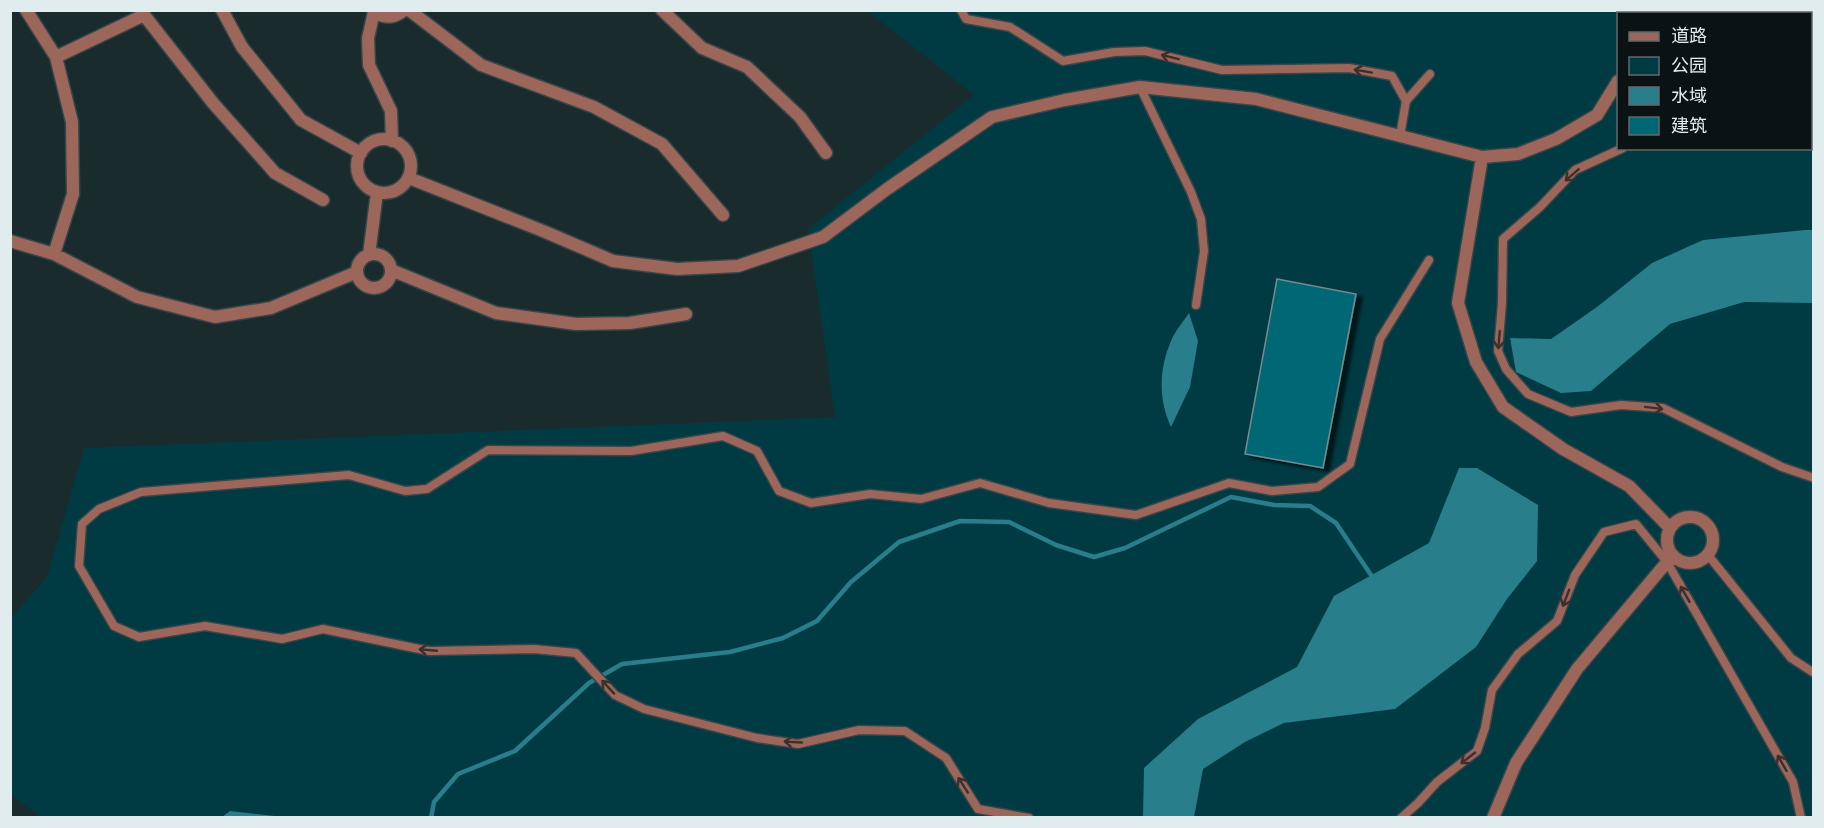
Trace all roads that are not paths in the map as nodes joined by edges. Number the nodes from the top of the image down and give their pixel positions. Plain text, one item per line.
1 (26, 10) edge
2 (222, 10) edge
3 (404, 10) edge
4 (409, 10) edge
5 (662, 10) edge
6 (961, 10) edge
7 (373, 11) edge
8 (144, 13) edge
9 (56, 57) junction
10 (1430, 74) dead end
11 (1617, 83) edge
12 (1140, 87) junction
13 (1406, 101) junction
14 (1400, 136) junction
15 (392, 141) junction
16 (1619, 150) edge
17 (361, 153) junction
18 (826, 153) dead end
19 (1482, 157) junction
20 (409, 178) junction
21 (377, 192) junction
22 (323, 200) dead end
23 (723, 215) dead end
24 (10, 242) edge
25 (54, 254) junction
26 (369, 255) junction
27 (1429, 260) dead end
28 (391, 270) junction
29 (357, 272) junction
30 (1196, 305) dead end
31 (686, 314) dead end
32 (1814, 478) edge
33 (1670, 528) junction
34 (1708, 555) junction
35 (1671, 560) junction
36 (1814, 673) edge
37 (1029, 818) edge
38 (1401, 818) edge
39 (1493, 818) edge
40 (1801, 818) edge

1 - 9 street
2 - 17 street
3 - 7 street
4 - 23 street
5 - 18 street
13 -> 6 lane
7 - 15 street
8 - 9 street
8 - 22 street
9 - 25 street
10 - 13 lane
11 - 19 street
12 - 14 street
12 - 20 street
12 - 30 lane
13 - 14 lane
14 - 19 street
15 - 17 street
15 - 20 street
16 -> 32 lane
17 - 21 street
19 - 33 street
20 - 21 street
21 - 26 street
24 - 25 street
25 - 29 street
26 - 28 street
26 - 29 street
37 -> 27 lane
28 - 29 street
28 - 31 street
33 - 34 street
33 - 35 street
34 - 35 street
34 - 36 lane
35 -> 38 lane
35 - 39 street
40 -> 35 lane

